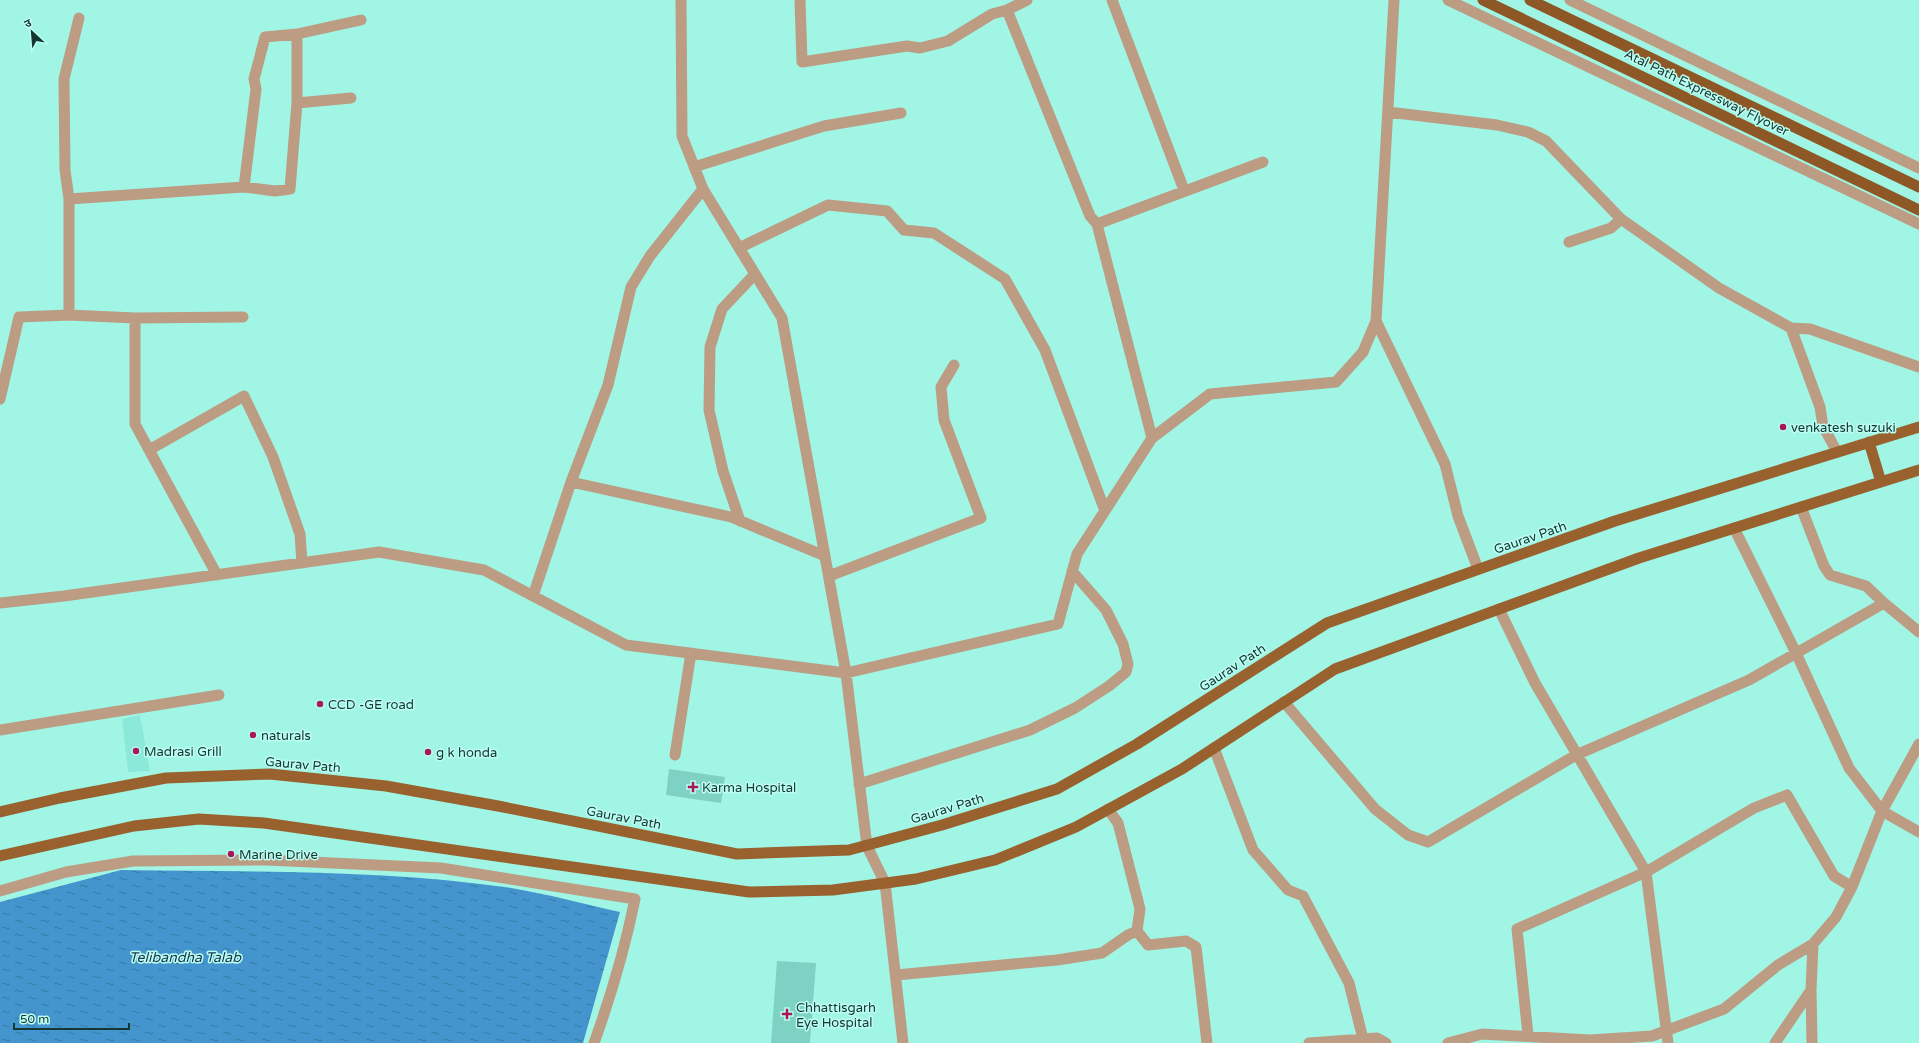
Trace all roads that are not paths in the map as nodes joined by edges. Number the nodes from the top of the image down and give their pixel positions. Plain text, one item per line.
1 (681, 0) edge
2 (800, 0) edge
3 (1027, 0) edge
4 (1112, 0) edge
5 (1394, 0) edge
6 (1448, 0) edge
7 (1482, 0) edge
8 (1530, 0) edge
9 (1570, 0) edge
10 (1007, 10) junction
11 (79, 18) dead end
12 (361, 20) dead end
13 (297, 34) junction
14 (351, 98) dead end
15 (297, 103) junction
16 (901, 112) dead end
17 (1388, 112) junction
18 (1263, 162) dead end
19 (694, 167) junction
20 (1919, 168) edge
21 (244, 187) junction
22 (1919, 187) edge
23 (703, 189) junction
24 (1184, 190) junction
25 (69, 199) junction
26 (1919, 210) edge
27 (1621, 219) junction
28 (1097, 224) junction
29 (1919, 224) edge
30 (1568, 242) dead end
31 (739, 248) junction
32 (755, 274) junction
33 (69, 315) junction
34 (243, 317) dead end
35 (134, 318) junction
36 (1376, 321) junction
37 (1791, 328) junction
38 (954, 365) dead end
39 (1919, 367) edge
40 (0, 399) edge
41 (1919, 427) edge
42 (1152, 438) junction
43 (1869, 442) junction
44 (149, 450) junction
45 (1837, 452) junction
46 (1919, 470) edge
47 (571, 482) junction
48 (1881, 482) junction
49 (1801, 507) junction
50 (1105, 511) junction
51 (740, 522) junction
52 (1734, 528) junction
53 (825, 556) junction
54 (302, 563) junction
55 (1478, 570) junction
56 (1072, 571) junction
57 (217, 575) junction
58 (828, 576) junction
59 (533, 596) junction
60 (0, 603) edge
61 (1884, 603) junction
62 (1499, 609) junction
63 (1919, 632) edge
64 (691, 653) junction
65 (1796, 653) junction
66 (846, 672) junction
67 (219, 695) dead end
68 (1284, 702) junction
69 (0, 730) edge
70 (1919, 744) edge
71 (1214, 748) junction
72 (675, 755) dead end
73 (1576, 755) junction
74 (859, 784) junction
75 (1108, 809) junction
76 (1882, 811) junction
77 (0, 812) edge
78 (1919, 832) edge
79 (866, 846) junction
80 (0, 856) edge
81 (1646, 872) junction
82 (885, 883) junction
83 (1852, 887) junction
84 (0, 891) edge
85 (1137, 931) junction
86 (1813, 944) junction
87 (896, 975) junction
88 (1811, 990) junction
89 (1667, 1031) junction
90 (1528, 1035) junction
91 (1363, 1039) junction
92 (594, 1043) edge
93 (904, 1043) edge
94 (1207, 1043) edge
95 (1310, 1043) edge
96 (1386, 1043) edge
97 (1448, 1043) edge
98 (1668, 1043) edge
99 (1775, 1043) edge
100 (1812, 1043) edge

1 - 19 street
2 - 10 street
3 - 10 street
4 - 24 street
5 - 17 street
6 - 29 street
7 - 26 highway, Atal Path Expressway Flyover
8 - 22 highway, Atal Path Expressway Flyover
9 - 20 street
10 - 28 street
11 - 25 street
12 - 13 street
13 - 15 street
13 - 21 street
14 - 15 street
15 - 21 street
16 - 19 street
17 - 27 street
17 - 36 street
18 - 24 street
19 - 23 street
21 - 25 street
23 - 31 street
23 - 47 street
24 - 28 street
25 - 33 street
27 - 30 street
27 - 37 street
28 - 42 street
31 - 32 street
31 - 50 street
32 - 51 street
32 - 53 street
33 - 35 street
33 - 40 street
34 - 35 street
35 - 44 street
36 - 42 street
36 - 55 street
37 - 39 street
37 - 45 street
38 - 58 street
41 - 43 main road, Gaurav Path
42 - 50 street
43 - 45 main road, Gaurav Path
43 - 48 main road
44 - 54 street
44 - 57 street
45 - 55 main road, Gaurav Path
46 - 48 main road
47 - 51 street
47 - 59 street
48 - 49 main road
49 - 52 main road
49 - 61 street
50 - 56 street
51 - 53 street
52 - 62 main road
52 - 65 street
53 - 58 street
54 - 57 street
54 - 59 street
55 - 79 main road, Gaurav Path
56 - 66 street
56 - 74 street
57 - 60 street
58 - 66 street
59 - 64 street
61 - 63 street
61 - 65 street
62 - 68 main road
62 - 73 street
64 - 66 street
64 - 72 street
65 - 73 street
65 - 76 street
66 - 74 street
67 - 69 street
68 - 71 main road
68 - 73 street
70 - 76 street
71 - 75 main road
71 - 91 street
73 - 81 street
74 - 79 street
75 - 82 main road
75 - 85 street
76 - 78 street
76 - 83 street
77 - 79 main road, Gaurav Path
79 - 82 street
80 - 82 main road
81 - 83 street
81 - 89 street
81 - 90 street
82 - 87 street
83 - 86 street
84 - 92 street
85 - 87 street
85 - 94 street
86 - 88 street
86 - 89 street
87 - 93 street
88 - 99 street
88 - 100 street
89 - 90 street
89 - 98 street
90 - 97 street
91 - 95 street
91 - 96 street

